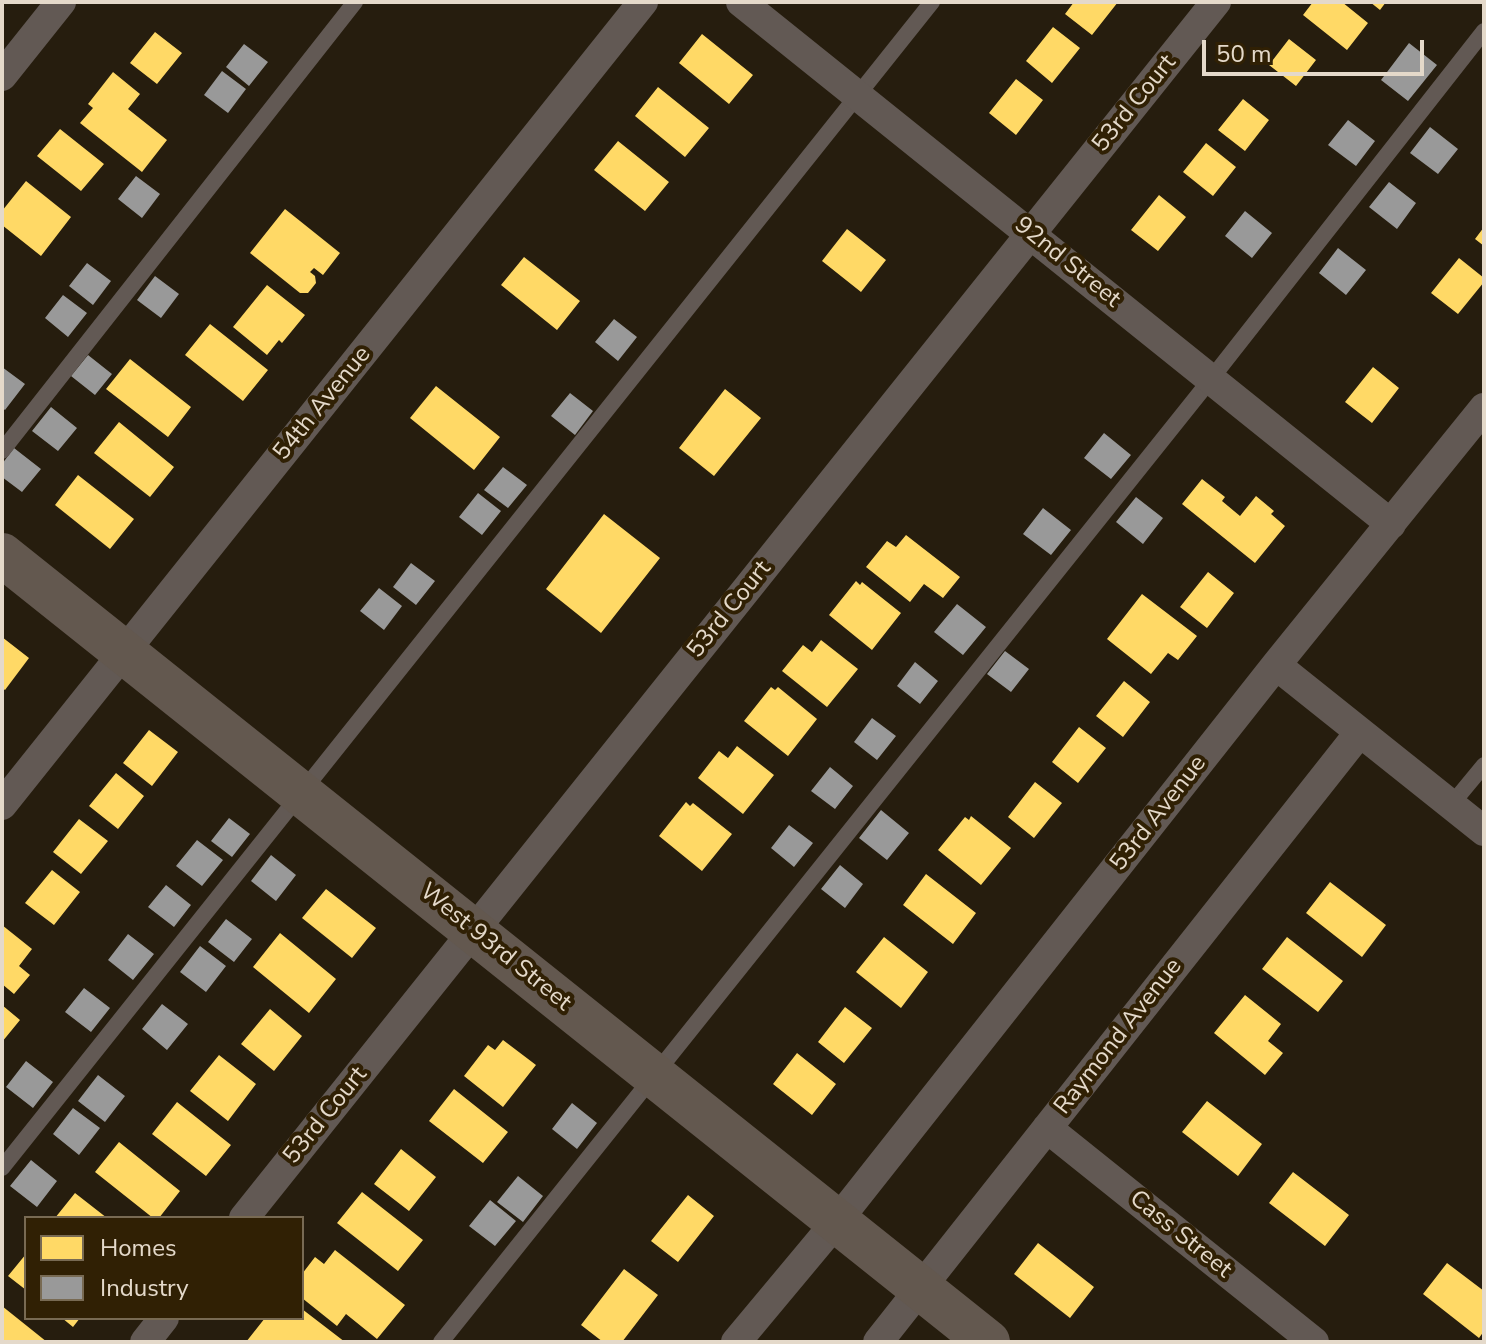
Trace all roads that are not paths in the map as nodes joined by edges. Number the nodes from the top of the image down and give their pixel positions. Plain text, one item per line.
1 (61, 2) edge
2 (355, 2) edge
3 (643, 2) edge
4 (741, 2) edge
5 (932, 2) edge
6 (1216, 2) edge
7 (1484, 31) edge
8 (2, 76) edge
9 (858, 95) junction
10 (1031, 234) junction
11 (1211, 379) junction
12 (1484, 408) edge
13 (2, 451) edge
14 (1391, 524) junction
15 (2, 555) edge
16 (124, 652) junction
17 (1276, 665) junction
18 (1360, 732) junction
19 (1484, 765) edge
20 (301, 793) junction
21 (2, 805) edge
22 (1451, 805) junction
23 (1484, 831) edge
24 (474, 931) junction
25 (654, 1075) junction
26 (1047, 1128) junction
27 (2, 1168) edge
28 (246, 1216) edge
29 (837, 1221) junction
30 (920, 1288) junction
31 (162, 1320) edge
32 (145, 1342) edge
33 (441, 1342) edge
34 (736, 1342) edge
35 (878, 1342) edge
36 (988, 1342) edge
37 (1314, 1342) edge

1 - 8 street
2 - 13 lane
3 - 16 street, 54th Avenue
4 - 9 street, 92nd Street
5 - 9 lane
6 - 10 street, 53rd Court
7 - 11 lane
9 - 10 street, 92nd Street
9 - 20 lane
10 - 11 street, 92nd Street
10 - 24 street, 53rd Court
11 - 14 street, 92nd Street
11 - 25 lane
12 - 14 street, 53rd Avenue
14 - 17 street, 53rd Avenue
15 - 16 main road, West 93rd Street
16 - 20 main road, West 93rd Street
16 - 21 street, 54th Avenue
17 - 18 street
17 - 29 street, 53rd Avenue
18 - 22 street
18 - 26 street, Raymond Avenue
19 - 22 lane
20 - 24 main road, West 93rd Street
20 - 27 lane
22 - 23 street
24 - 25 main road, West 93rd Street
24 - 28 street, 53rd Court
25 - 29 main road, West 93rd Street
25 - 33 lane
26 - 30 street, Raymond Avenue
26 - 37 street, Cass Street
29 - 30 main road, West 93rd Street
29 - 34 street, 53rd Avenue
30 - 35 street, Raymond Avenue
30 - 36 main road, West 93rd Street
31 - 32 street

